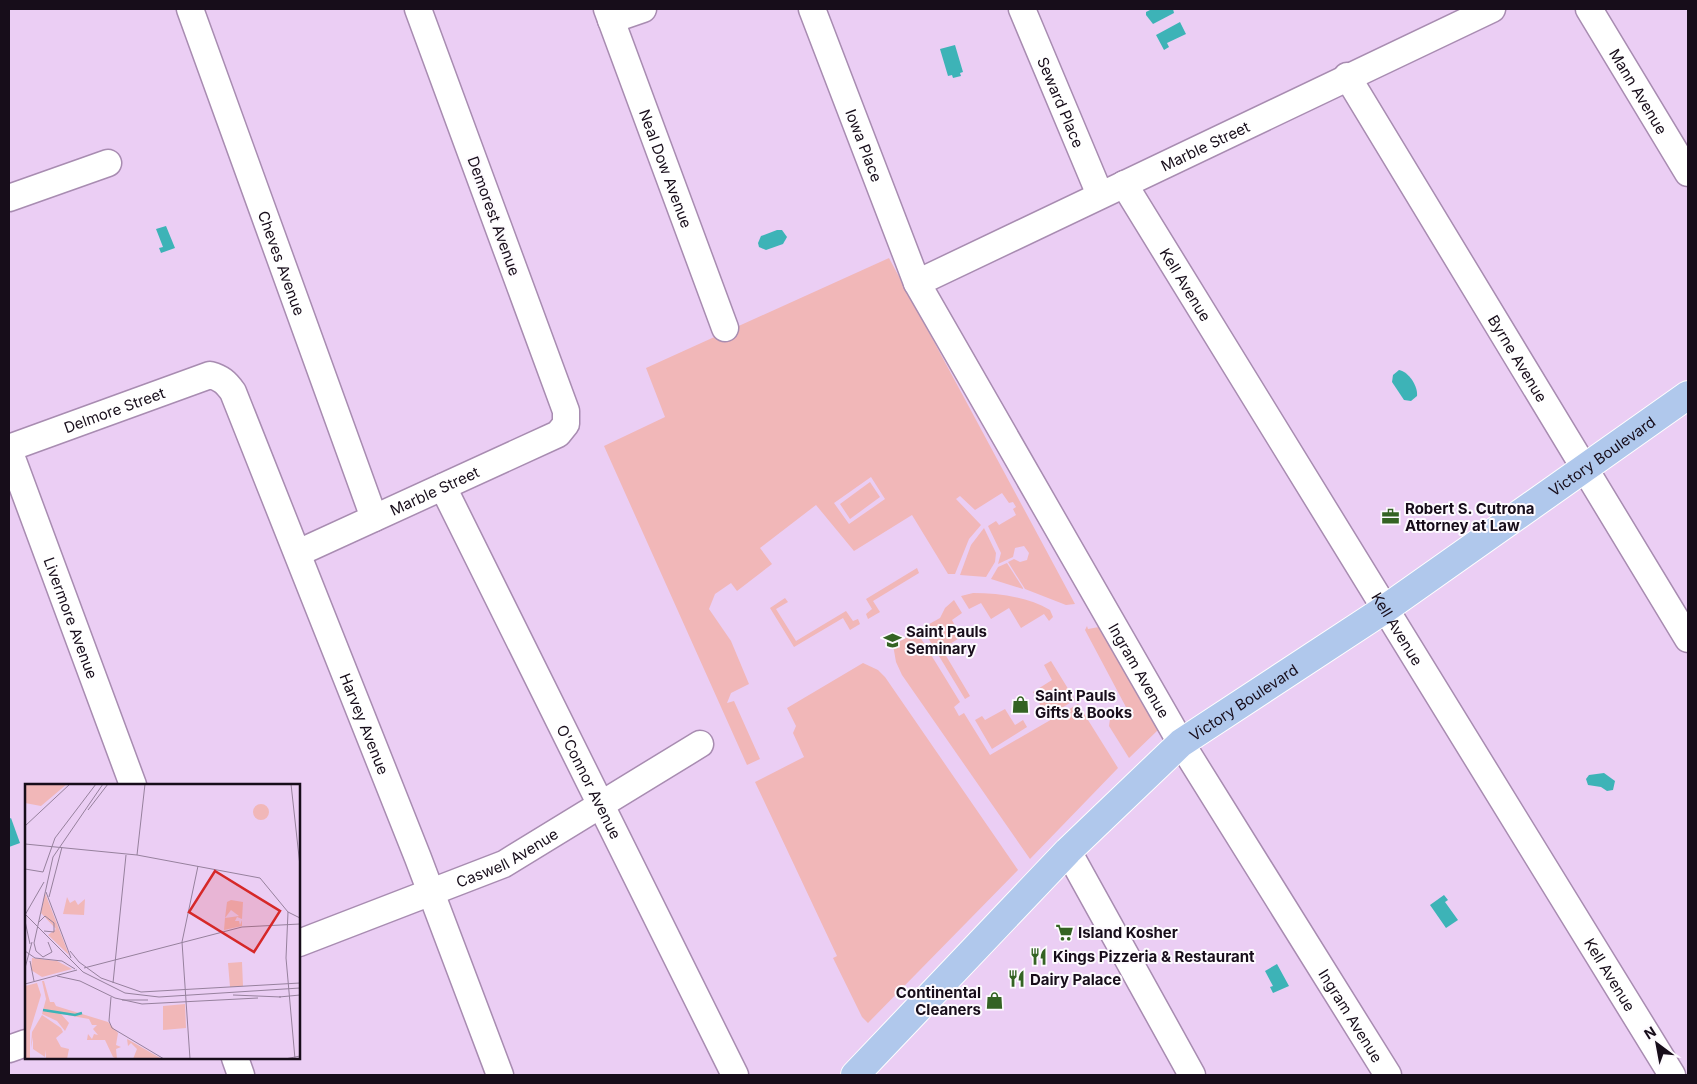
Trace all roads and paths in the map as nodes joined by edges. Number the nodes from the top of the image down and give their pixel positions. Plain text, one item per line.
1 (190, 9) edge
2 (418, 9) edge
3 (643, 9) edge
4 (812, 9) edge
5 (1022, 9) edge
6 (1492, 9) edge
7 (1589, 9) edge
8 (609, 14) edge
9 (1347, 76) junction
10 (108, 163) dead end
11 (1688, 174) edge
12 (1124, 184) junction
13 (1100, 196) junction
14 (9, 198) edge
15 (917, 283) junction
16 (725, 328) dead end
17 (220, 378) joint
18 (1688, 395) edge
19 (566, 424) joint
20 (9, 449) edge
21 (1584, 470) junction
22 (443, 487) junction
23 (374, 518) junction
24 (298, 553) junction
25 (1385, 609) junction
26 (1688, 639) edge
27 (1181, 743) junction
28 (700, 744) dead end
29 (133, 784) edge
30 (600, 805) junction
31 (1068, 851) junction
32 (432, 894) junction
33 (300, 943) edge
34 (25, 1043) edge
35 (9, 1049) edge
36 (234, 1059) edge
37 (241, 1075) edge
38 (500, 1075) edge
39 (735, 1075) edge
40 (855, 1075) edge
41 (1192, 1075) edge
42 (1388, 1075) edge
43 (1672, 1075) edge

1 - 23 street, Cheves Avenue
2 - 19 street, Demorest Avenue
3 - 8 street
4 - 15 street, Iowa Place
5 - 13 street, Seward Place
6 - 9 street, Marble Street
7 - 11 street, Mann Avenue
8 - 16 street, Neal Dow Avenue
9 - 12 street, Marble Street
9 - 21 street, Byrne Avenue
10 - 14 street
12 - 13 street, Marble Street
12 - 25 street, Kell Avenue
13 - 15 street, Marble Street
15 - 27 street, Ingram Avenue
17 - 20 street, Delmore Street
17 - 24 street, Harvey Avenue
18 - 21 main road, Victory Boulevard
19 - 22 street, Marble Street
20 - 29 street, Livermore Avenue
21 - 25 main road, Victory Boulevard
21 - 26 street, Byrne Avenue
22 - 23 street, Marble Street
22 - 30 street, O'Connor Avenue
23 - 24 street, Marble Street
24 - 32 street, Harvey Avenue
25 - 27 main road, Victory Boulevard
25 - 43 street, Kell Avenue
27 - 31 main road, Victory Boulevard
27 - 42 street, Ingram Avenue
28 - 30 street, Caswell Avenue
30 - 32 street, Caswell Avenue
30 - 39 street, O'Connor Avenue
31 - 40 main road, Victory Boulevard
31 - 41 street
32 - 33 street, Caswell Avenue
32 - 38 street, Harvey Avenue
34 - 35 street
36 - 37 street

